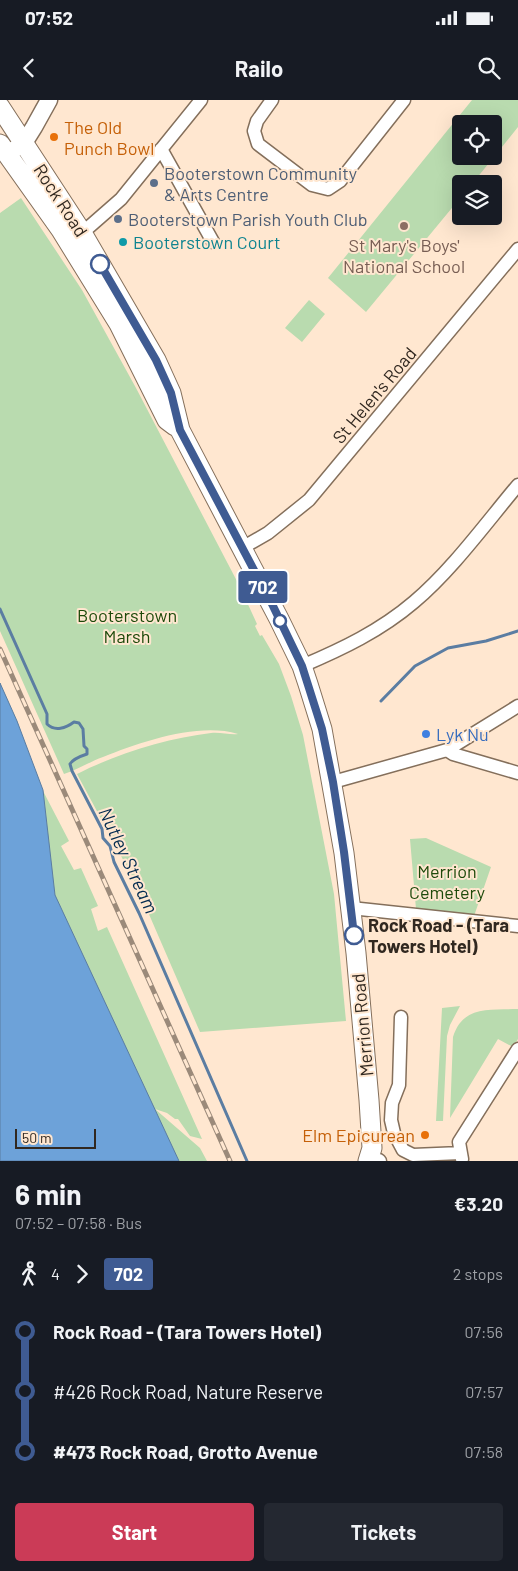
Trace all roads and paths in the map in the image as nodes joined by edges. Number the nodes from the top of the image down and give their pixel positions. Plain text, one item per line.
1 (49, 100) edge
2 (201, 100) edge
3 (272, 100) edge
4 (404, 100) edge
5 (0, 107) edge
6 (24, 143) junction
7 (3, 149) edge
8 (161, 149) junction
9 (81, 231) junction
10 (213, 242) dead end
11 (518, 249) edge
12 (180, 430) junction
13 (518, 485) edge
14 (242, 548) junction
15 (302, 666) junction
16 (518, 706) edge
17 (446, 750) junction
18 (518, 773) edge
19 (333, 782) junction
20 (351, 908) junction
21 (518, 926) edge
22 (401, 1017) dead end
23 (518, 1049) edge
24 (461, 1157) edge
25 (375, 1158) edge

1 - 6 street
2 - 8 street
3 - 4 street
5 - 6 main road, Rock Road
6 - 7 street
6 - 9 main road, Rock Road
7 - 12 main road, Rock Road
8 - 9 street
8 - 10 street
9 - 12 main road, Rock Road
11 - 14 street, St Helen's Road
12 - 14 main road, Rock Road
13 - 15 street
14 - 15 main road, Rock Road
15 - 19 main road, Rock Road
16 - 17 street
17 - 18 street
17 - 19 street
19 - 20 main road, Merrion Road
20 - 21 street
20 - 25 main road, Merrion Road
22 - 24 street
23 - 24 street

